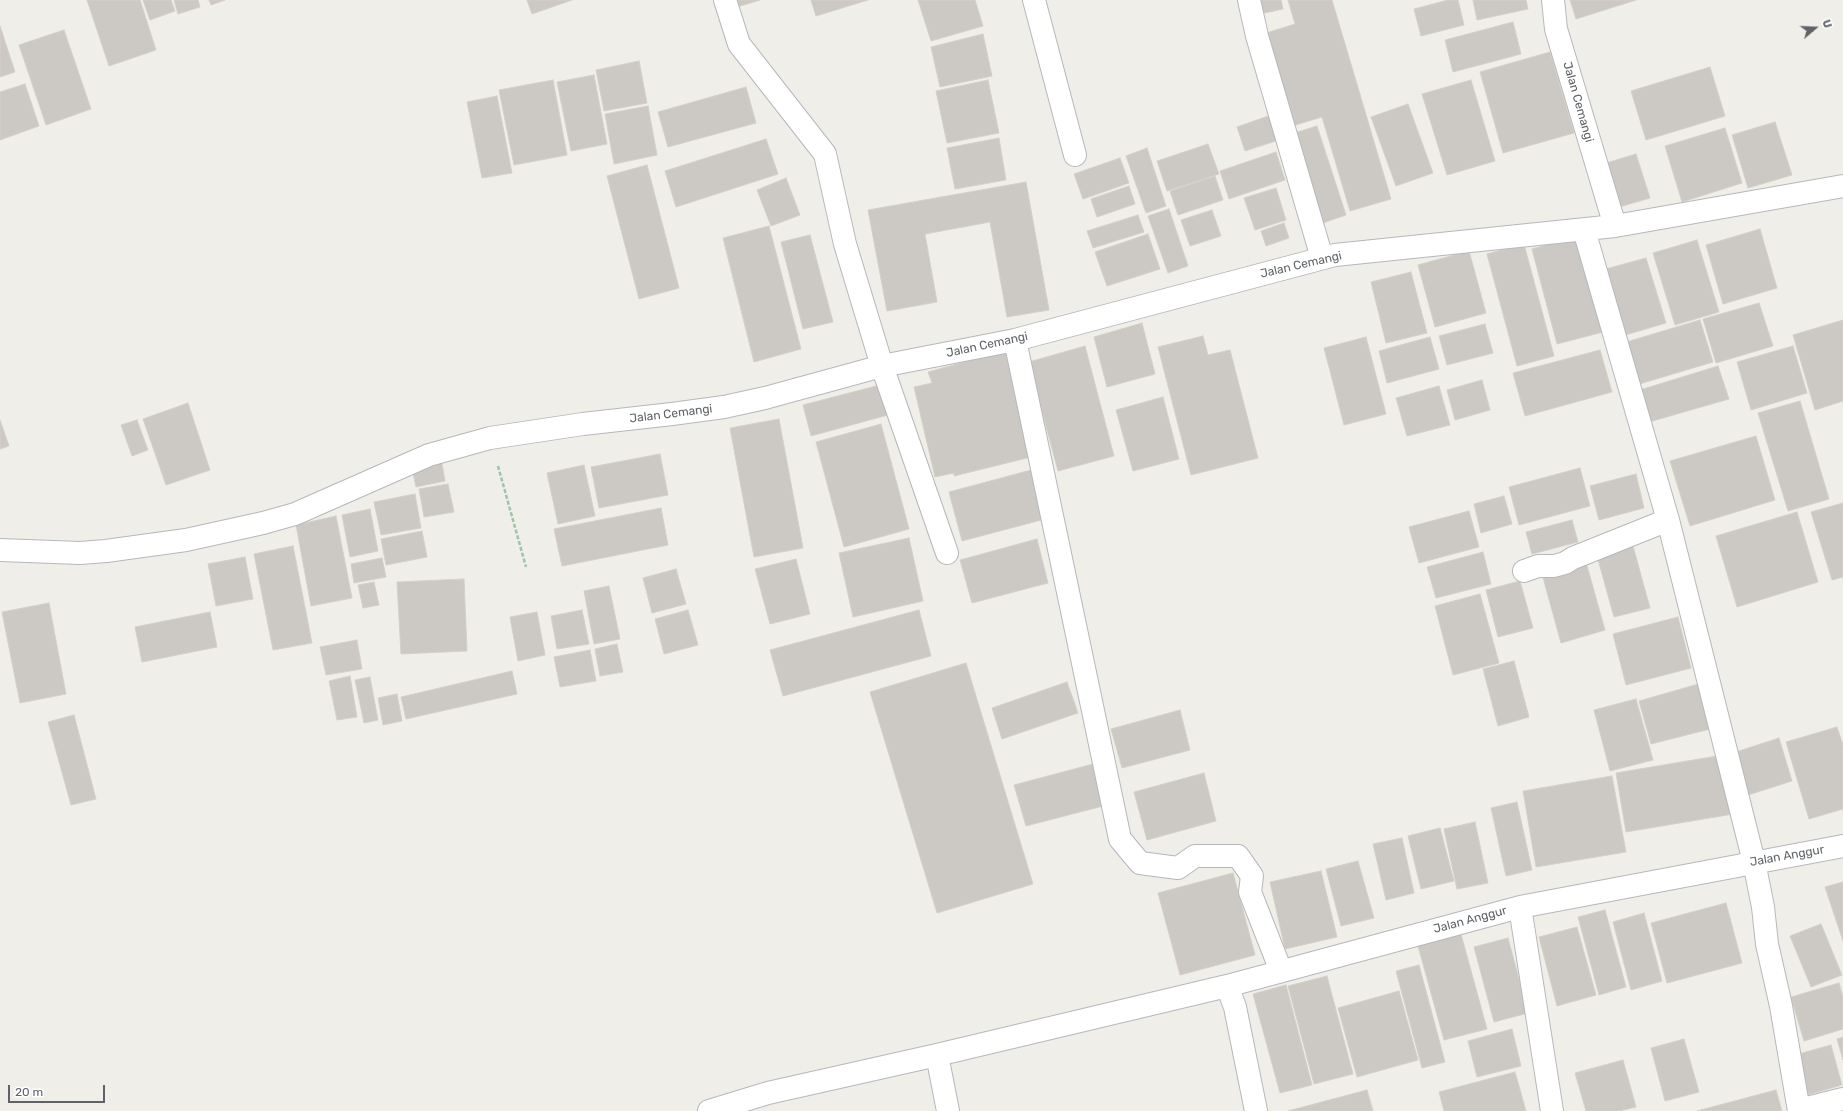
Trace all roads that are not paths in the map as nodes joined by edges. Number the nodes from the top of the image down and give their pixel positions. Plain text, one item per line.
1 (725, 0) edge
2 (1034, 0) edge
3 (1249, 0) edge
4 (1553, 0) edge
5 (1075, 155) dead end
6 (1843, 186) edge
7 (1615, 226) junction
8 (1584, 230) junction
9 (1322, 258) junction
10 (1015, 340) junction
11 (882, 366) junction
12 (1668, 520) junction
13 (0, 550) edge
14 (947, 553) dead end
15 (1524, 571) dead end
16 (1843, 846) edge
17 (1754, 862) junction
18 (1520, 907) junction
19 (1281, 971) junction
20 (1226, 986) junction
21 (937, 1055) junction
22 (1843, 1099) edge
23 (709, 1111) edge
24 (948, 1111) edge
25 (1256, 1111) edge
26 (1552, 1111) edge
27 (1799, 1111) edge

1 - 11 street
2 - 5 street
3 - 9 street
4 - 7 street, Jalan Cemangi
6 - 7 street, Jalan Cemangi
7 - 8 street, Jalan Cemangi
8 - 9 street, Jalan Cemangi
8 - 12 street
9 - 10 street, Jalan Cemangi
10 - 11 street, Jalan Cemangi
10 - 19 street
11 - 13 street, Jalan Cemangi
11 - 14 street
12 - 15 street
12 - 17 street
16 - 17 street, Jalan Anggur
17 - 18 street, Jalan Anggur
17 - 27 street
18 - 19 street, Jalan Anggur
18 - 26 street
19 - 20 street, Jalan Anggur
20 - 21 street, Jalan Anggur
20 - 25 street
21 - 23 street, Jalan Anggur
21 - 24 street
22 - 27 street

